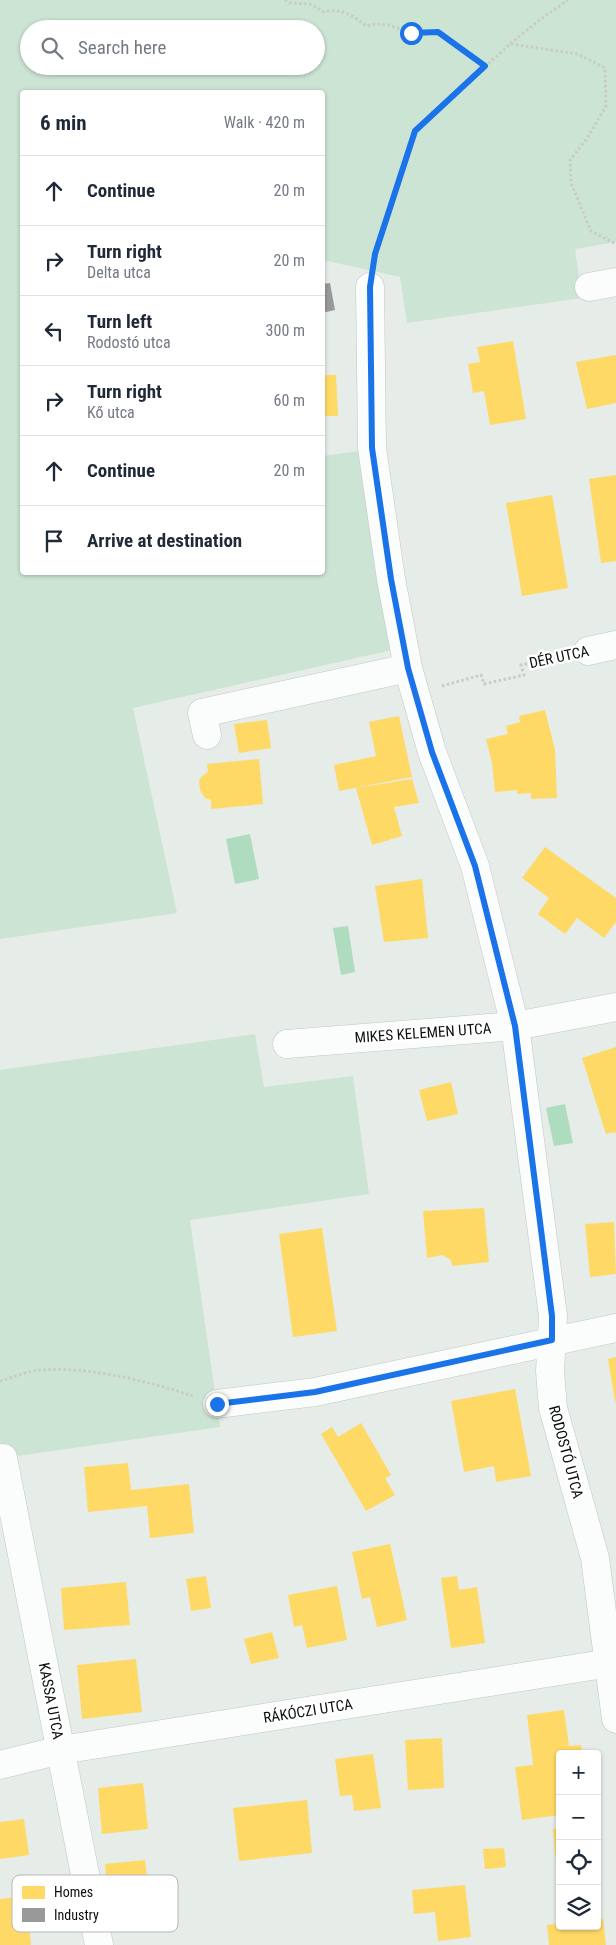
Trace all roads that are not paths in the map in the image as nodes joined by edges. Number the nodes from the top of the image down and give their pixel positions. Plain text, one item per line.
1 (616, 282) edge
2 (370, 287) road end
3 (589, 287) dead end
4 (616, 645) edge
5 (588, 651) road end
6 (408, 668) junction
7 (207, 735) dead end
8 (616, 1007) edge
9 (515, 1026) junction
10 (287, 1044) dead end
11 (616, 1328) edge
12 (552, 1340) junction
13 (217, 1404) road end
14 (2, 1458) dead end
15 (612, 1663) edge
16 (616, 1719) edge
17 (61, 1750) junction
18 (0, 1764) edge
19 (85, 1875) edge
20 (96, 1932) edge
21 (99, 1945) edge

1 - 3 street
2 - 6 street, RODOSTÓ UTCA
4 - 5 street, DÉR UTCA
6 - 7 street
6 - 9 street, RODOSTÓ UTCA
8 - 9 street, MIKES KELEMEN UTCA
9 - 10 street, MIKES KELEMEN UTCA
9 - 12 street, RODOSTÓ UTCA
11 - 12 street
12 - 13 street
12 - 15 street, RODOSTÓ UTCA
14 - 17 street, KASSA UTCA
15 - 16 street, RODOSTÓ UTCA
15 - 17 street, RÁKÓCZI UTCA
17 - 18 street, RÁKÓCZI UTCA
17 - 19 street, KASSA UTCA
20 - 21 street, KASSA UTCA

